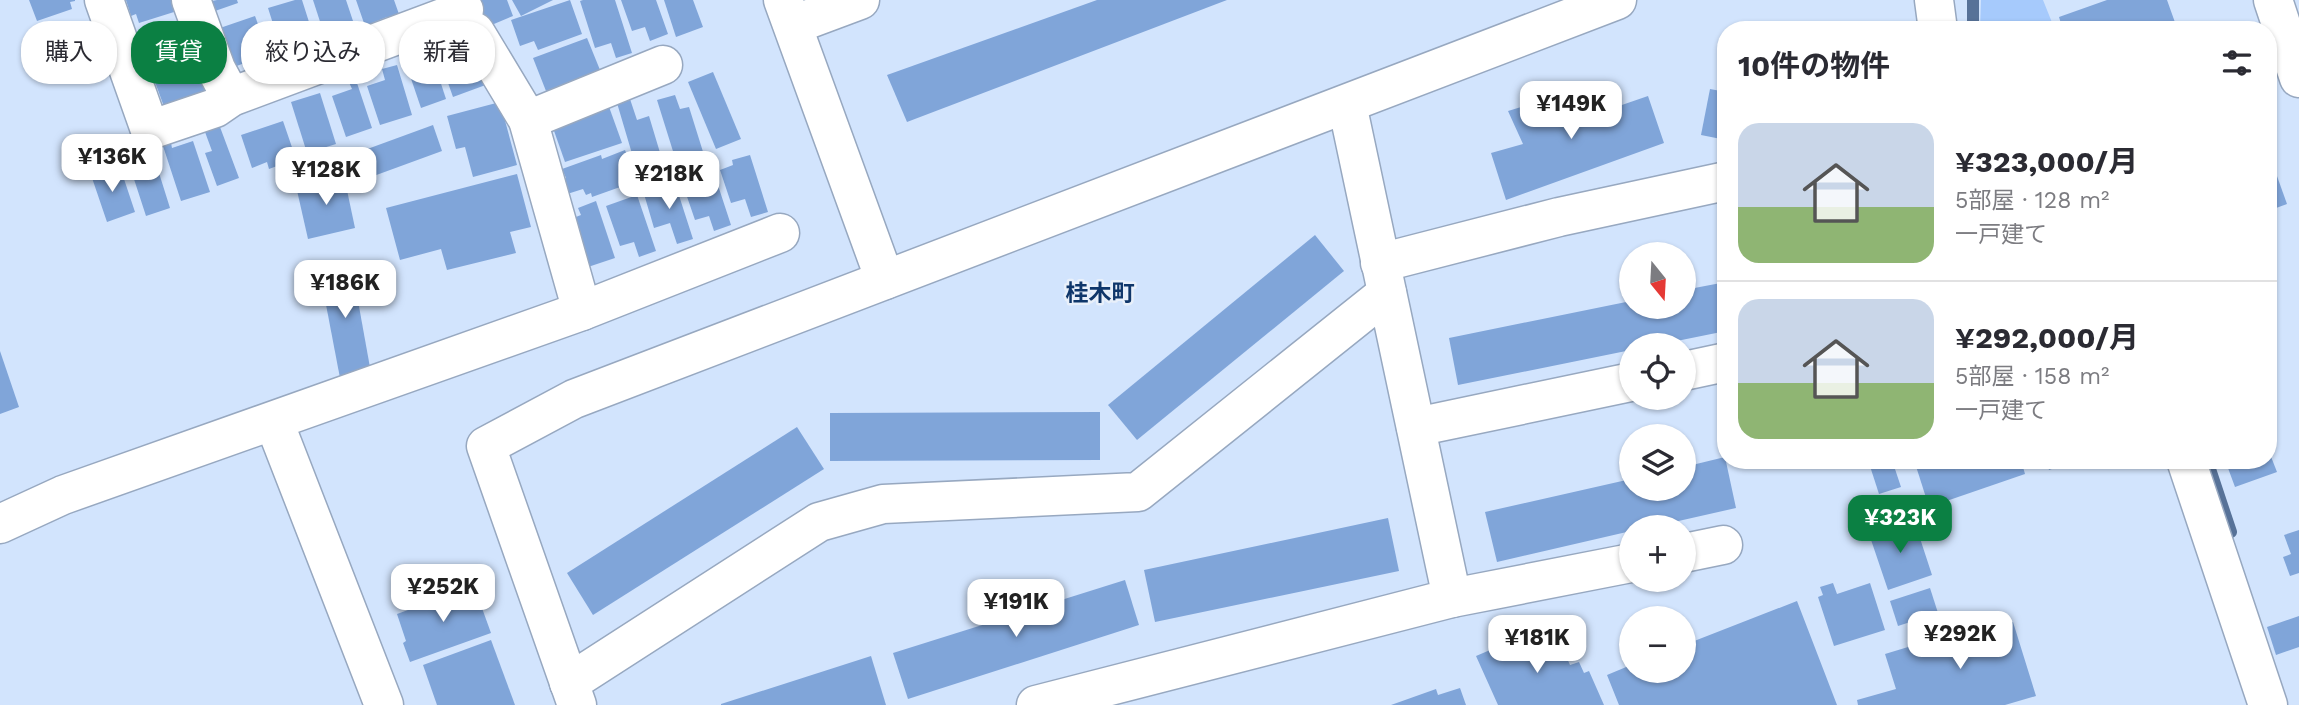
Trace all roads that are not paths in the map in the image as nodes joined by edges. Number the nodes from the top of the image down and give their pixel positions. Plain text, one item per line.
1 (104, 0) edge
2 (191, 0) edge
3 (860, 0) edge
4 (1617, 0) edge
5 (1934, 0) edge
6 (2273, 0) edge
7 (788, 13) edge
8 (1937, 21) edge
9 (663, 65) dead end
10 (2299, 78) edge
11 (231, 97) junction
12 (1347, 104) junction
13 (528, 120) junction
14 (1717, 183) edge
15 (780, 233) dead end
16 (1384, 278) junction
17 (886, 280) junction
18 (582, 312) junction
19 (1717, 364) edge
20 (1696, 368) edge
21 (1619, 385) edge
22 (274, 422) junction
23 (1416, 427) junction
24 (2189, 469) edge
25 (0, 524) edge
26 (1723, 545) dead end
27 (1696, 551) edge
28 (1619, 565) edge
29 (1452, 598) junction
30 (573, 694) edge
31 (384, 705) edge
32 (1035, 705) edge
33 (2268, 705) edge

1 - 11 street
2 - 11 street
3 - 7 street
4 - 12 street
5 - 8 street
6 - 10 street
7 - 17 street
9 - 13 street
11 - 13 street
12 - 16 street
12 - 17 street
13 - 18 street
14 - 16 street
15 - 18 street
16 - 23 street
16 - 30 street
17 - 30 street
18 - 22 street
19 - 20 street
21 - 23 street
22 - 25 street
22 - 31 street
23 - 29 street
24 - 33 street
26 - 27 street
28 - 29 street
29 - 32 street

